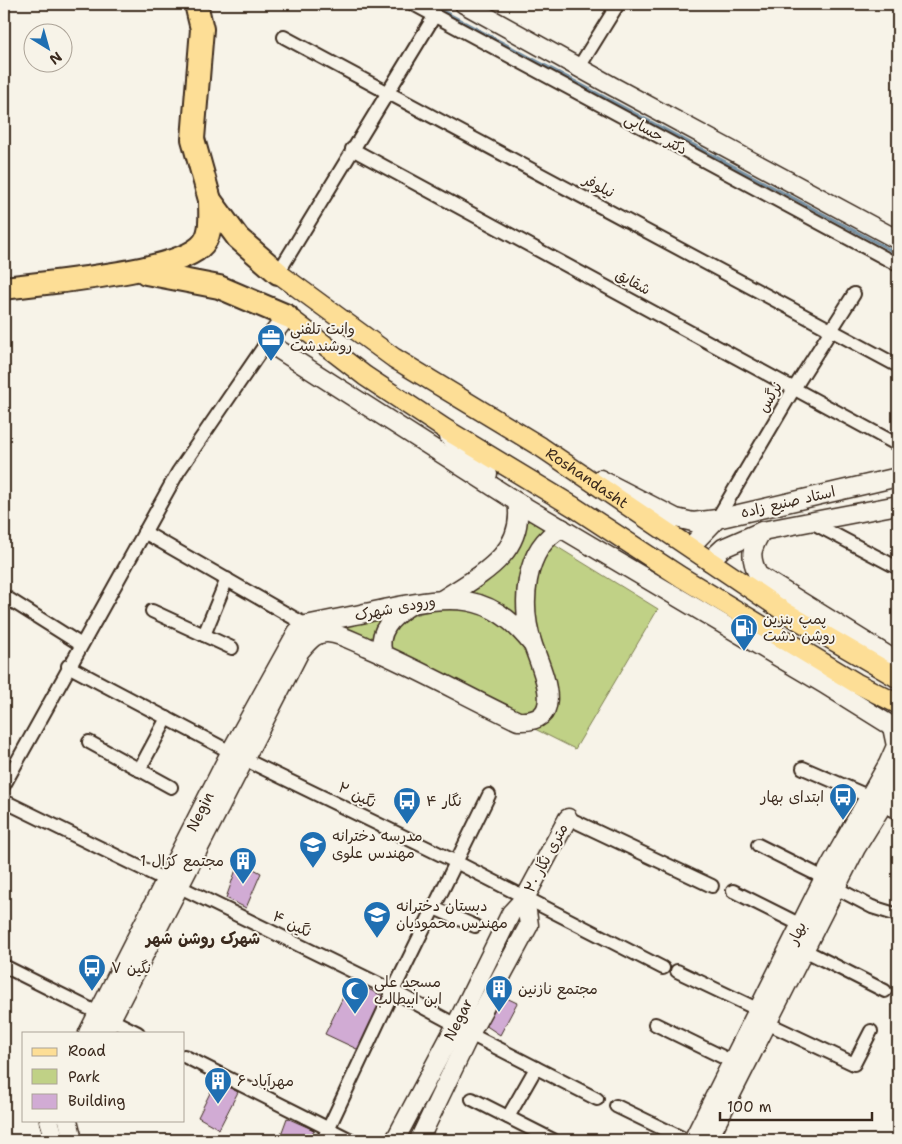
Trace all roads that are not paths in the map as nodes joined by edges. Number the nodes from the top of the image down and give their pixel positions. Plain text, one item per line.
1 (196, 4) edge
2 (414, 4) edge
3 (464, 4) edge
4 (618, 4) edge
5 (435, 15) junction
6 (284, 36) dead end
7 (579, 67) junction
8 (387, 91) junction
9 (352, 149) junction
10 (210, 200) junction
11 (898, 240) edge
12 (898, 265) edge
13 (130, 270) junction
14 (278, 273) junction
15 (4, 288) edge
16 (854, 294) dead end
17 (287, 316) junction
18 (832, 328) junction
19 (267, 342) junction
20 (403, 362) junction
21 (898, 366) edge
22 (381, 386) junction
23 (795, 387) junction
24 (430, 418) junction
25 (898, 445) edge
26 (898, 477) edge
27 (589, 479) junction
28 (838, 490) junction
29 (517, 502) junction
30 (898, 505) edge
31 (844, 515) junction
32 (717, 519) junction
33 (811, 522) junction
34 (562, 528) junction
35 (762, 531) junction
36 (144, 532) junction
37 (690, 547) junction
38 (709, 560) junction
39 (898, 568) edge
40 (681, 577) junction
41 (227, 580) junction
42 (4, 596) edge
43 (443, 599) junction
44 (412, 604) junction
45 (152, 611) dead end
46 (805, 614) junction
47 (313, 629) junction
48 (204, 635) junction
49 (80, 644) junction
50 (532, 644) junction
51 (232, 648) dead end
52 (383, 654) junction
53 (822, 662) junction
54 (898, 662) edge
55 (68, 666) junction
56 (898, 678) edge
57 (824, 684) junction
58 (898, 704) edge
59 (167, 718) junction
60 (895, 729) edge
61 (89, 742) dead end
62 (237, 754) junction
63 (803, 768) dead end
64 (139, 770) junction
65 (898, 780) edge
66 (4, 785) edge
67 (171, 787) dead end
68 (489, 795) dead end
69 (4, 801) edge
70 (884, 805) edge
71 (568, 818) joint
72 (758, 845) dead end
73 (456, 862) junction
74 (171, 883) junction
75 (830, 883) junction
76 (712, 886) dead end
77 (733, 891) dead end
78 (525, 898) junction
79 (434, 908) junction
80 (898, 915) edge
81 (801, 924) junction
82 (475, 926) dead end
83 (804, 950) junction
84 (4, 966) edge
85 (663, 968) dead end
86 (677, 971) dead end
87 (393, 991) junction
88 (885, 991) dead end
89 (760, 1017) junction
90 (104, 1021) edge
91 (655, 1024) dead end
92 (463, 1029) junction
93 (871, 1031) dead end
94 (89, 1032) edge
95 (135, 1032) edge
96 (185, 1057) edge
97 (733, 1062) junction
98 (536, 1068) junction
99 (472, 1099) dead end
100 (597, 1099) dead end
101 (616, 1106) dead end
102 (508, 1117) junction
103 (50, 1122) edge
104 (68, 1122) edge
105 (326, 1135) edge
106 (707, 1139) edge
107 (55, 1140) edge
108 (73, 1140) edge
109 (351, 1140) edge
110 (394, 1140) edge
111 (419, 1140) edge
112 (553, 1140) edge
113 (686, 1140) edge

1 - 10 highway
2 - 5 street, دکتر حسابی
3 - 7 street, دکتر حسابی
4 - 7 street
5 - 8 street
5 - 12 street, دکتر حسابی
6 - 8 street, نیلوفر
7 - 11 street, دکتر حسابی
8 - 9 street
8 - 18 street, نیلوفر
9 - 14 street
9 - 23 street, شقایق
10 - 13 highway
10 - 14 highway
13 - 15 highway
13 - 17 highway
14 - 20 main road, Roshandasht
16 - 18 street, نرگس
17 - 19 street
17 - 22 main road, Roshandasht
18 - 21 street, نیلوفر
18 - 23 street, نرگس
19 - 29 street
19 - 36 street
20 - 22 main road
20 - 27 main road, Roshandasht
22 - 24 main road, Roshandasht
23 - 25 street, شقایق
23 - 32 street, نرگس
24 - 29 street
24 - 40 main road, Roshandasht
26 - 28 street, استاد صنیع زاده
27 - 32 street, استاد صنیع زاده
27 - 37 main road, Roshandasht
28 - 31 street
28 - 32 street, استاد صنیع زاده
29 - 34 street
29 - 43 street, ورودی شهرک
30 - 31 street, استاد صنیع زاده
31 - 33 street, استاد صنیع زاده
32 - 37 street
33 - 35 street, استاد صنیع زاده
33 - 39 street
34 - 50 street
34 - 57 street
35 - 38 street, استاد صنیع زاده
35 - 46 street
36 - 41 street
36 - 49 street
37 - 38 main road, Roshandasht
37 - 40 main road
38 - 40 main road
38 - 46 main road, Roshandasht
40 - 53 main road, Roshandasht
41 - 47 street
41 - 48 street
42 - 49 street
43 - 44 street, ورودی شهرک
43 - 50 street
44 - 47 street, ورودی شهرک
44 - 52 street
45 - 48 street
46 - 54 street
46 - 56 main road, Roshandasht
47 - 52 street
47 - 62 street, Negin
48 - 51 street
49 - 55 street
50 - 52 street
53 - 57 street
53 - 58 main road, Roshandasht
55 - 59 street, نگین ۲
55 - 66 street
57 - 60 street
59 - 62 street, نگین ۲
59 - 64 street
60 - 70 street, بهار
61 - 64 street
62 - 73 street, نگین ۲
62 - 74 street, Negin
63 - 70 street
64 - 67 street
65 - 70 street, بهار
68 - 73 street
69 - 74 street, نگین ۴
70 - 75 street, بهار
71 - 76 street
71 - 78 street, ۲۰ متری نگار
72 - 75 street
73 - 78 street, نگین ۲
73 - 79 street
74 - 87 street, نگین ۴
74 - 90 street, Negin
75 - 80 street
75 - 81 street, بهار
75 - 83 street, بهار
77 - 81 street
78 - 85 street, نگین ۲
78 - 92 street, Negar
79 - 82 street
79 - 87 street
81 - 89 street, بهار
83 - 88 street
83 - 89 street, بهار
84 - 90 street
86 - 89 street
87 - 92 street
87 - 105 street
89 - 93 street
89 - 97 street, بهار
89 - 106 street, بهار
90 - 94 street, Negin
90 - 95 street
91 - 97 street
92 - 98 street
92 - 110 street, Negar
92 - 111 street, Negar
96 - 105 street
97 - 106 street, بهار
98 - 100 street
98 - 102 street
99 - 102 street
101 - 113 street
102 - 112 street
103 - 107 street
104 - 108 street
105 - 109 street

